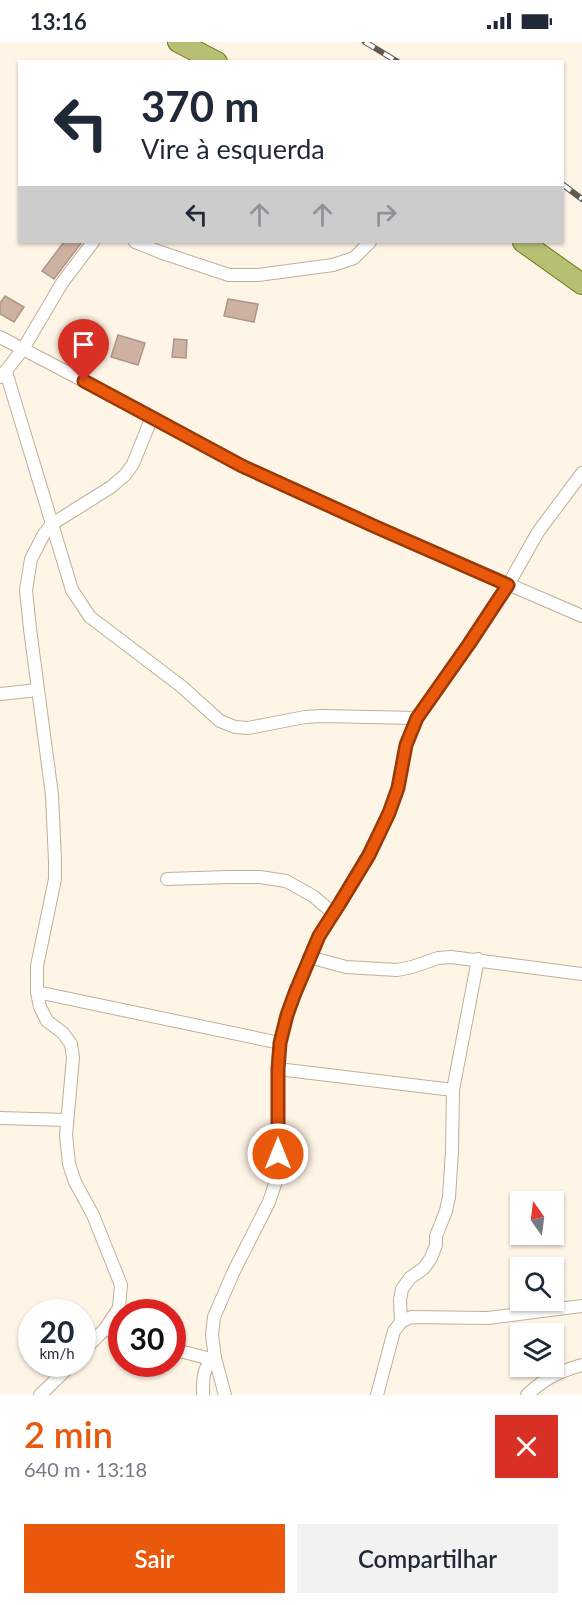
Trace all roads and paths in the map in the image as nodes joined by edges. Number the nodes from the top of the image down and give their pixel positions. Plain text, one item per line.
1 (178, 42) edge
2 (213, 60) edge
3 (92, 243) edge
4 (138, 243) edge
5 (369, 243) edge
6 (524, 243) edge
7 (582, 284) edge
8 (0, 337) edge
9 (24, 350) junction
10 (3, 375) edge
11 (152, 417) junction
12 (582, 472) edge
13 (52, 524) junction
14 (508, 585) junction
15 (582, 616) edge
16 (38, 690) junction
17 (0, 693) edge
18 (417, 718) junction
19 (167, 879) dead end
20 (333, 913) junction
21 (309, 957) junction
22 (478, 959) junction
23 (582, 974) edge
24 (36, 992) junction
25 (280, 1043) junction
26 (278, 1069) junction
27 (453, 1090) junction
28 (0, 1118) edge
29 (67, 1120) junction
30 (582, 1306) edge
31 (401, 1322) junction
32 (105, 1329) junction
33 (108, 1330) edge
34 (96, 1338) edge
35 (187, 1354) joint
36 (213, 1358) junction
37 (582, 1365) edge
38 (59, 1377) edge
39 (203, 1378) junction
40 (40, 1395) edge
41 (203, 1395) edge
42 (225, 1395) edge
43 (377, 1395) edge
44 (527, 1395) edge

1 - 2 main road
3 - 9 street
4 - 5 street
6 - 7 main road
8 - 9 street
9 - 10 street
9 - 11 street
10 - 13 street
11 - 13 street
11 - 14 street
12 - 14 street
13 - 16 street
13 - 18 street
14 - 15 street
14 - 18 street
16 - 17 street
16 - 24 street
18 - 20 street
19 - 20 street
20 - 21 street
21 - 22 street
21 - 25 street
22 - 23 street
22 - 27 street
24 - 25 street
24 - 29 street
25 - 26 street
26 - 27 street
26 - 36 street
27 - 31 street
28 - 29 street
29 - 32 street
30 - 31 street
31 - 43 street
32 - 33 street
32 - 34 street
35 - 36 street
35 - 39 street
36 - 39 street
36 - 42 street
37 - 44 street
38 - 40 street
39 - 41 street

